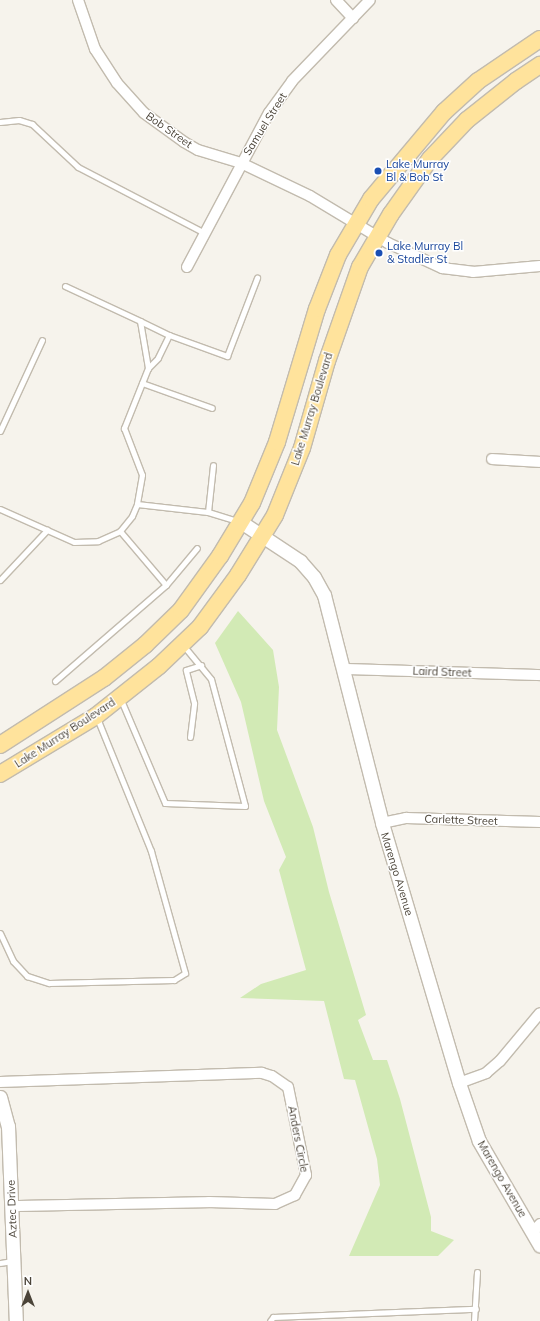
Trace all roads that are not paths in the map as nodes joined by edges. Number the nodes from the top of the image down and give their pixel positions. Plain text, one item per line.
1 (78, 0) edge
2 (336, 0) edge
3 (370, 0) edge
4 (353, 18) junction
5 (540, 39) edge
6 (540, 65) edge
7 (0, 122) edge
8 (241, 163) junction
9 (356, 224) junction
10 (205, 233) junction
11 (378, 237) junction
12 (540, 266) edge
13 (187, 267) dead end
14 (257, 278) dead end
15 (65, 286) dead end
16 (140, 321) junction
17 (169, 335) junction
18 (42, 340) dead end
19 (148, 368) junction
20 (142, 383) junction
21 (212, 408) dead end
22 (0, 431) edge
23 (492, 459) dead end
24 (540, 462) edge
25 (213, 466) dead end
26 (137, 504) junction
27 (0, 509) edge
28 (208, 512) junction
29 (241, 522) junction
30 (47, 530) junction
31 (120, 531) junction
32 (262, 536) junction
33 (197, 548) dead end
34 (0, 580) edge
35 (166, 585) junction
36 (164, 627) junction
37 (182, 644) junction
38 (201, 664) junction
39 (344, 669) junction
40 (540, 675) edge
41 (55, 681) dead end
42 (120, 698) junction
43 (96, 716) junction
44 (190, 737) dead end
45 (1, 741) edge
46 (0, 774) edge
47 (540, 822) edge
48 (382, 823) junction
49 (0, 933) edge
50 (540, 1013) edge
51 (0, 1082) edge
52 (459, 1083) junction
53 (0, 1097) edge
54 (3, 1118) edge
55 (11, 1206) junction
56 (536, 1228) edge
57 (540, 1246) edge
58 (14, 1260) junction
59 (0, 1263) edge
60 (477, 1272) dead end
61 (476, 1309) junction
62 (16, 1321) edge
63 (270, 1321) edge
64 (474, 1321) edge

1 - 8 street, Bob Street
2 - 4 street
3 - 4 street, Samuel Street
4 - 8 street, Samuel Street
5 - 9 main road
6 - 11 main road, Lake Murray Boulevard
7 - 10 lane
8 - 9 street, Bob Street
8 - 10 street, Samuel Street
9 - 11 street, Bob Street
9 - 29 main road
10 - 13 street, Samuel Street
11 - 12 street, Bob Street
11 - 32 main road, Lake Murray Boulevard
14 - 17 lane
15 - 16 lane
16 - 17 lane
16 - 19 lane
17 - 19 lane
18 - 22 lane
19 - 20 lane
20 - 21 lane
20 - 26 lane
23 - 24 street
25 - 28 lane
26 - 28 lane
26 - 31 lane
27 - 30 lane
28 - 29 lane
29 - 32 street, Marengo Avenue
29 - 36 main road
30 - 31 lane
30 - 34 lane
31 - 35 lane
32 - 37 main road, Lake Murray Boulevard
32 - 39 street, Marengo Avenue
33 - 35 lane
35 - 41 lane
36 - 37 main road
36 - 45 main road
37 - 38 lane
37 - 42 main road, Lake Murray Boulevard
38 - 42 lane
38 - 44 lane
39 - 40 street, Laird Street
39 - 48 street, Marengo Avenue
42 - 43 main road, Lake Murray Boulevard
43 - 46 main road, Lake Murray Boulevard
43 - 49 lane
47 - 48 street, Carlette Street
48 - 52 street, Marengo Avenue
50 - 52 street
51 - 55 street, Anders Circle
52 - 56 street, Marengo Avenue
53 - 54 street, Aztec Drive
54 - 55 street, Aztec Drive
55 - 58 street, Aztec Drive
56 - 57 street, Marengo Avenue
58 - 59 lane
58 - 62 street, Aztec Drive
60 - 61 lane
61 - 63 lane
61 - 64 lane

